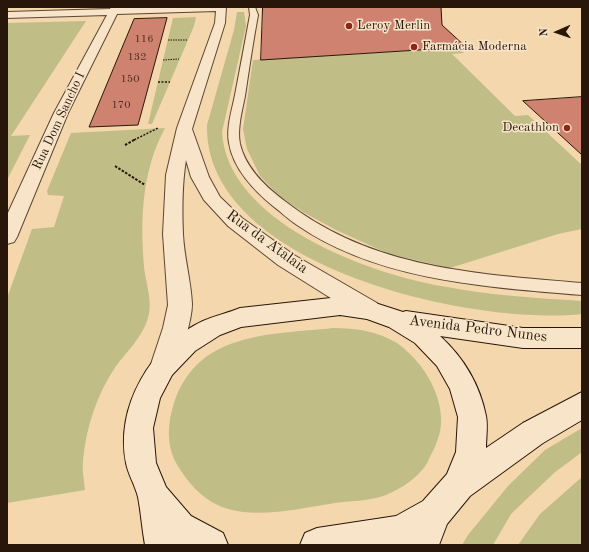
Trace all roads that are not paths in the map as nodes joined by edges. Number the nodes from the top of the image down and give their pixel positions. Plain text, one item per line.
1 (252, 7) edge
2 (221, 8) edge
3 (115, 10) edge
4 (36, 11) edge
5 (7, 16) edge
6 (185, 128) junction
7 (7, 237) edge
8 (582, 289) edge
9 (369, 310) junction
10 (397, 320) junction
11 (582, 338) edge
12 (163, 367) junction
13 (582, 405) edge
14 (459, 485) junction
15 (154, 498) junction
16 (435, 513) junction
17 (162, 545) edge
18 (211, 545) edge
19 (317, 545) edge
20 (422, 545) edge

1 - 8 lane
2 - 3 street
2 - 6 street
3 - 4 street
3 - 7 street, Rua Dom Sancho I
4 - 5 street
6 - 9 street, Rua da Atalaia
6 - 12 street
9 - 10 street
9 - 12 street
10 - 11 street, Avenida Pedro Nunes
10 - 14 street
12 - 15 street
13 - 14 street
14 - 16 street
15 - 17 street
15 - 18 street
16 - 19 street
16 - 20 street

